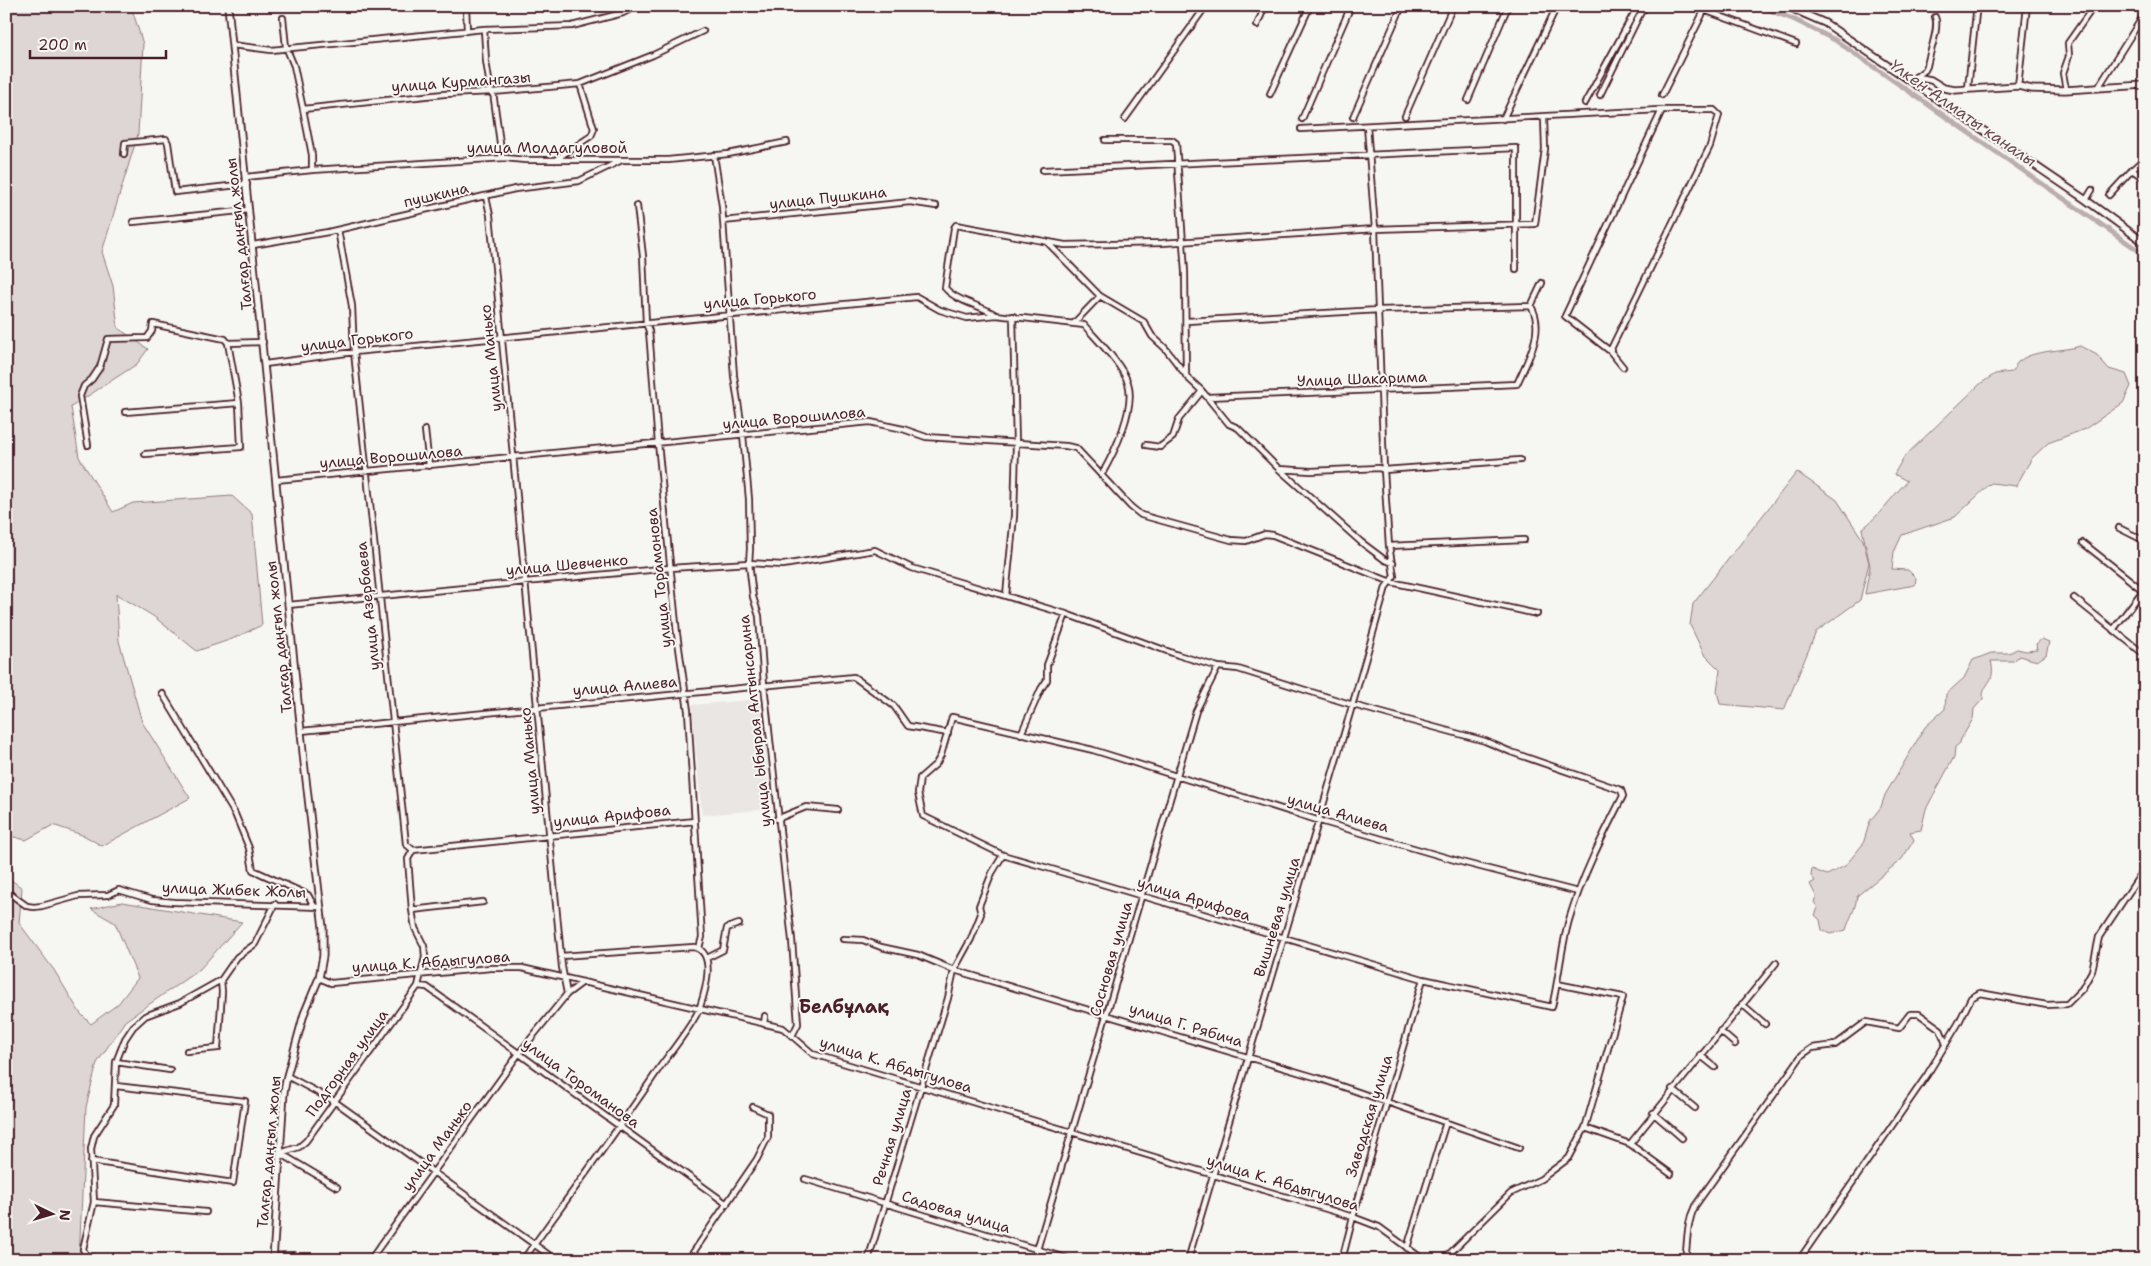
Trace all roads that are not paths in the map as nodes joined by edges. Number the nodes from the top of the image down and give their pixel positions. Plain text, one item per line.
1 (228, 6) edge
2 (466, 6) edge
3 (636, 6) edge
4 (1206, 6) edge
5 (1265, 6) edge
6 (1310, 6) edge
7 (1351, 6) edge
8 (1402, 6) edge
9 (1453, 6) edge
10 (1508, 6) edge
11 (1556, 6) edge
12 (1638, 6) edge
13 (1647, 6) edge
14 (1693, 6) edge
15 (1787, 6) edge
16 (1979, 6) edge
17 (2026, 6) edge
18 (2094, 6) edge
19 (1704, 11) junction
20 (2145, 14) edge
21 (283, 18) dead end
22 (1934, 18) dead end
23 (1257, 25) dead end
24 (484, 29) junction
25 (467, 31) junction
26 (703, 31) dead end
27 (1796, 44) dead end
28 (232, 45) junction
29 (286, 47) junction
30 (1916, 77) junction
31 (1912, 82) junction
32 (580, 84) junction
33 (2145, 85) edge
34 (2018, 86) junction
35 (1968, 88) junction
36 (2098, 88) junction
37 (2066, 90) junction
38 (492, 92) junction
39 (1270, 94) dead end
40 (1600, 95) dead end
41 (1662, 95) dead end
42 (1468, 100) dead end
43 (1585, 103) dead end
44 (302, 108) junction
45 (1662, 110) junction
46 (1405, 116) dead end
47 (1353, 117) dead end
48 (1544, 118) junction
49 (1302, 119) dead end
50 (1503, 119) junction
51 (1125, 120) dead end
52 (1367, 126) junction
53 (1301, 129) dead end
54 (1105, 140) dead end
55 (787, 142) dead end
56 (124, 154) dead end
57 (714, 155) junction
58 (1370, 155) junction
59 (502, 158) junction
60 (2145, 158) edge
61 (555, 160) junction
62 (622, 160) junction
63 (1176, 163) junction
64 (312, 170) junction
65 (1043, 170) dead end
66 (2132, 170) junction
67 (246, 177) junction
68 (2145, 179) edge
69 (247, 184) junction
70 (2092, 190) dead end
71 (2109, 195) dead end
72 (486, 197) junction
73 (2086, 200) junction
74 (637, 206) dead end
75 (936, 206) dead end
76 (249, 210) junction
77 (723, 220) junction
78 (133, 222) dead end
79 (1517, 223) junction
80 (1375, 229) junction
81 (338, 230) junction
82 (1182, 242) junction
83 (1048, 243) junction
84 (2145, 243) edge
85 (253, 246) junction
86 (1516, 270) dead end
87 (1542, 282) dead end
88 (1100, 296) junction
89 (1532, 306) junction
90 (1379, 310) junction
91 (730, 314) junction
92 (996, 315) junction
93 (1013, 316) junction
94 (1187, 321) junction
95 (646, 322) junction
96 (1074, 323) junction
97 (502, 338) junction
98 (263, 342) junction
99 (228, 343) junction
100 (1610, 351) junction
101 (354, 352) junction
102 (265, 364) junction
103 (1623, 367) dead end
104 (1186, 376) junction
105 (1202, 391) junction
106 (1382, 391) junction
107 (1208, 397) junction
108 (238, 403) junction
109 (125, 412) dead end
110 (425, 430) dead end
111 (743, 435) junction
112 (658, 443) junction
113 (1016, 444) junction
114 (1146, 445) dead end
115 (88, 446) dead end
116 (145, 454) dead end
117 (514, 458) junction
118 (1520, 460) dead end
119 (430, 466) junction
120 (1280, 469) junction
121 (1384, 470) junction
122 (368, 472) junction
123 (1102, 474) junction
124 (276, 480) junction
125 (2119, 528) dead end
126 (1524, 540) dead end
127 (2145, 541) edge
128 (2083, 543) dead end
129 (1389, 546) junction
130 (748, 563) junction
131 (1393, 563) junction
132 (670, 568) junction
133 (526, 581) junction
134 (1391, 582) junction
135 (2144, 590) edge
136 (1006, 595) junction
137 (379, 596) junction
138 (2074, 598) dead end
139 (288, 605) junction
140 (1066, 614) junction
141 (1537, 614) dead end
142 (2113, 630) junction
143 (2145, 655) edge
144 (1218, 667) junction
145 (764, 684) junction
146 (162, 693) dead end
147 (685, 693) junction
148 (1353, 705) junction
149 (538, 707) junction
150 (392, 721) junction
151 (301, 731) junction
152 (948, 733) junction
153 (1021, 734) junction
154 (1178, 778) junction
155 (838, 810) dead end
156 (777, 819) junction
157 (695, 820) junction
158 (1320, 821) junction
159 (549, 835) junction
160 (413, 850) junction
161 (1002, 854) junction
162 (2145, 868) edge
163 (6, 891) edge
164 (1578, 892) junction
165 (1143, 896) junction
166 (483, 902) dead end
167 (275, 904) junction
168 (317, 907) junction
169 (412, 910) junction
170 (739, 924) dead end
171 (1283, 938) junction
172 (843, 939) dead end
173 (699, 948) junction
174 (561, 956) junction
175 (707, 958) junction
176 (1776, 963) dead end
177 (954, 970) junction
178 (422, 974) junction
179 (318, 978) junction
180 (564, 978) junction
181 (1423, 979) junction
182 (220, 980) junction
183 (583, 982) junction
184 (1557, 984) junction
185 (418, 986) junction
186 (567, 994) junction
187 (1742, 1004) junction
188 (699, 1009) junction
189 (1108, 1014) junction
190 (765, 1016) dead end
191 (764, 1024) junction
192 (1765, 1024) dead end
193 (1720, 1031) junction
194 (792, 1036) junction
195 (1735, 1044) dead end
196 (1946, 1044) junction
197 (187, 1051) dead end
198 (520, 1052) junction
199 (1700, 1055) junction
200 (1248, 1057) junction
201 (116, 1062) junction
202 (1715, 1067) dead end
203 (170, 1070) dead end
204 (287, 1076) junction
205 (116, 1086) junction
206 (920, 1086) junction
207 (1672, 1089) junction
208 (334, 1101) junction
209 (1387, 1101) junction
210 (753, 1107) dead end
211 (1696, 1108) dead end
212 (1653, 1113) junction
213 (1446, 1122) junction
214 (620, 1127) junction
215 (1585, 1128) junction
216 (1073, 1132) junction
217 (1682, 1138) dead end
218 (1630, 1144) junction
219 (1519, 1148) dead end
220 (280, 1153) junction
221 (91, 1161) junction
222 (434, 1171) junction
223 (1671, 1174) dead end
224 (1213, 1175) junction
225 (805, 1178) dead end
226 (337, 1187) dead end
227 (94, 1202) junction
228 (727, 1204) junction
229 (885, 1204) junction
230 (206, 1212) dead end
231 (1352, 1217) junction
232 (534, 1244) junction
233 (1407, 1248) junction
234 (1038, 1249) junction
235 (273, 1258) edge
236 (108, 1260) edge
237 (306, 1260) edge
238 (370, 1260) edge
239 (523, 1260) edge
240 (556, 1260) edge
241 (688, 1260) edge
242 (868, 1260) edge
243 (1034, 1260) edge
244 (1072, 1260) edge
245 (1188, 1260) edge
246 (1342, 1260) edge
247 (1424, 1260) edge
248 (1444, 1260) edge
249 (1685, 1260) edge
250 (1799, 1260) edge

1 - 28 main road, Талғар даңғыл жолы
2 - 25 street
3 - 24 street
4 - 51 street
5 - 23 street
6 - 39 street
7 - 49 street
8 - 47 street
9 - 46 street
10 - 42 street
11 - 50 street
12 - 43 street
13 - 40 street
14 - 19 street
15 - 31 main road
16 - 35 street
17 - 34 street
18 - 37 street
19 - 27 street
19 - 41 street
20 - 36 street
21 - 29 street
22 - 30 street
24 - 25 street
24 - 38 street
25 - 29 street
26 - 32 street, улица Курмангазы
28 - 29 street
28 - 67 main road, Талғар даңғыл жолы
29 - 44 street
30 - 31 street
30 - 35 main road
31 - 73 main road
32 - 38 street, улица Курмангазы
32 - 61 street
33 - 36 main road
34 - 35 main road
34 - 37 main road
36 - 37 main road
38 - 44 street, улица Курмангазы
38 - 59 street
44 - 64 street
45 - 48 street
45 - 100 street
45 - 100 street
48 - 50 street
48 - 79 street
50 - 52 street
52 - 53 street
52 - 58 street, Вишневая улица
54 - 63 street
55 - 57 street, улица Молдагуловой
56 - 69 street
57 - 62 street, улица Молдагуловой
57 - 77 street, улица Ыбырая Алтынсарина
58 - 63 street
58 - 79 street
58 - 80 street, Вишневая улица
59 - 61 street, улица Молдагуловой
59 - 64 street, улица Молдагуловой
60 - 66 street
61 - 62 street, улица Молдагуловой
62 - 72 street, пушкина
63 - 65 street
63 - 82 street
64 - 67 street, улица Молдагуловой
66 - 68 street
66 - 71 street
67 - 69 main road, Талғар даңғыл жолы
69 - 76 main road, Талғар даңғыл жолы
70 - 73 street
72 - 81 street, пушкина
72 - 97 street, улица Манько
73 - 84 main road
74 - 95 street, улица Торамонова
75 - 77 street, улица Пушкина
76 - 78 street
76 - 85 main road, Талғар даңғыл жолы
77 - 91 street, улица Ыбырая Алтынсарина
79 - 80 street
79 - 86 street
80 - 82 street
80 - 90 street, Вишневая улица
81 - 85 street, пушкина
81 - 101 street, улица Азербаева
82 - 83 street
82 - 94 street
83 - 88 street
83 - 92 street
85 - 98 main road, Талғар даңғыл жолы
87 - 89 street
88 - 96 street
88 - 104 street
89 - 90 street
89 - 106 street, Улица Шакарима
90 - 94 street
90 - 106 street, Вишневая улица
91 - 92 street, улица Горького
91 - 95 street, улица Горького
91 - 111 street, улица Ыбырая Алтынсарина
92 - 93 street, улица Горького
93 - 96 street, улица Горького
93 - 113 street
94 - 104 street
95 - 97 street, улица Горького
95 - 112 street, улица Торамонова
96 - 123 street, улица Горького
97 - 101 street, улица Горького
97 - 117 street, улица Манько
98 - 99 street
98 - 102 main road, Талғар даңғыл жолы
99 - 108 street
99 - 115 street
100 - 103 street
101 - 102 street, улица Горького
101 - 122 street, улица Азербаева
102 - 124 main road, Талғар даңғыл жолы
104 - 105 street
105 - 107 street
105 - 114 street
106 - 107 street, Улица Шакарима
106 - 121 street, Вишневая улица
107 - 120 street
108 - 109 street
108 - 116 street
110 - 119 street
111 - 112 street, улица Ворошилова
111 - 113 street, улица Ворошилова
111 - 130 street, улица Ыбырая Алтынсарина
112 - 117 street, улица Ворошилова
112 - 132 street, улица Торамонова
113 - 123 street, улица Ворошилова
113 - 136 street
117 - 119 street, улица Ворошилова
117 - 133 street, улица Манько
118 - 121 street
119 - 122 street, улица Ворошилова
120 - 121 street
120 - 131 street
121 - 129 street, Вишневая улица
122 - 124 street, улица Ворошилова
122 - 137 street, улица Азербаева
123 - 134 street, улица Ворошилова
124 - 139 main road, Талғар даңғыл жолы
125 - 127 street
126 - 129 street
128 - 135 street
129 - 131 street, Вишневая улица
130 - 132 street, улица Шевченко
130 - 136 street, улица Шевченко
130 - 145 street, улица Ыбырая Алтынсарина
131 - 134 street, Вишневая улица
132 - 133 street, улица Шевченко
132 - 147 street, улица Торамонова
133 - 137 street, улица Шевченко
133 - 149 street, улица Манько
134 - 141 street, улица Ворошилова
134 - 148 street, Вишневая улица
135 - 142 street
136 - 140 street, улица Шевченко
137 - 139 street, улица Шевченко
137 - 150 street, улица Азербаева
138 - 142 street
139 - 151 main road, Талғар даңғыл жолы
140 - 144 street, улица Шевченко
140 - 153 street
142 - 143 street
144 - 148 street, улица Шевченко
144 - 154 street, Сосновая улица
145 - 147 street, улица Алиева
145 - 152 street, улица Алиева
145 - 156 street, улица Ыбырая Алтынсарина
146 - 168 street
147 - 149 street, улица Алиева
147 - 157 street, улица Торамонова
148 - 158 street, Вишневая улица
148 - 164 street, улица Шевченко
149 - 150 street, улица Алиева
149 - 159 street, улица Манько
150 - 151 street, улица Алиева
150 - 160 street, улица Азербаева
151 - 168 main road, Талғар даңғыл жолы
152 - 153 street, улица Алиева
152 - 161 street, улица Арифова
153 - 154 street, улица Алиева
154 - 158 street, улица Алиева
154 - 165 street, Сосновая улица
155 - 156 street
156 - 194 street, улица Ыбырая Алтынсарина
157 - 159 street, улица Арифова
157 - 173 street, улица Торамонова
158 - 164 street, улица Алиева
158 - 171 street, Вишневая улица
159 - 160 street, улица Арифова
159 - 174 street, улица Манько
160 - 169 street
161 - 165 street, улица Арифова
161 - 177 street, Речная улица
162 - 196 street
163 - 167 street, улица Жибек Жолы
164 - 184 street
165 - 171 street, улица Арифова
165 - 189 street, Сосновая улица
166 - 169 street
167 - 168 street, улица Жибек Жолы
167 - 182 street
168 - 179 main road, Талғар даңғыл жолы
169 - 178 street
170 - 175 street
171 - 181 street, улица Арифова
171 - 200 street, Вишневая улица
172 - 177 street, улица Г. Рябича
173 - 174 street
173 - 175 street
174 - 180 street, улица Манько
175 - 188 street
176 - 187 street
177 - 189 street, улица Г. Рябича
177 - 206 street, Речная улица
178 - 179 street, улица К. Абдыгулова
178 - 180 street, улица К. Абдыгулова
178 - 185 street, Подгорная улица
179 - 204 main road, Талғар даңғыл жолы
180 - 183 street, улица К. Абдыгулова
180 - 186 street, улица Манько
181 - 184 street, улица Арифова
181 - 209 street, Заводская улица
182 - 197 street
182 - 201 street
183 - 186 street
183 - 188 street, улица К. Абдыгулова
184 - 215 street
185 - 198 street, улица Тороманова
185 - 208 street, Подгорная улица
186 - 198 street, улица Манько
187 - 192 street
187 - 193 street
188 - 191 street, улица К. Абдыгулова
188 - 214 street
189 - 200 street, улица Г. Рябича
189 - 216 street, Сосновая улица
190 - 191 street
191 - 194 street, улица К. Абдыгулова
193 - 195 street
193 - 199 street
194 - 206 street, улица К. Абдыгулова
196 - 249 street
196 - 250 street
198 - 214 street, улица Тороманова
198 - 222 street, улица Манько
199 - 202 street
199 - 207 street
200 - 209 street, улица Г. Рябича
200 - 224 street, Вишневая улица
201 - 203 street
201 - 205 street
204 - 208 street
204 - 220 main road, Талғар даңғыл жолы
205 - 221 street
205 - 221 street
206 - 216 street, улица К. Абдыгулова
206 - 229 street, Речная улица
207 - 211 street
207 - 212 street
208 - 220 street, Подгорная улица
208 - 222 street
209 - 213 street, улица Г. Рябича
209 - 231 street, Заводская улица
210 - 228 street
212 - 217 street
212 - 218 street
213 - 219 street, улица Г. Рябича
213 - 233 street
214 - 228 street, улица Тороманова
214 - 232 street
215 - 218 street
215 - 248 street
216 - 224 street, улица К. Абдыгулова
216 - 234 street, Сосновая улица
218 - 223 street
220 - 226 street
220 - 235 main road, Талғар даңғыл жолы
221 - 227 street
222 - 232 street
222 - 238 street, улица Манько
224 - 231 street, улица К. Абдыгулова
224 - 245 street, Вишневая улица
225 - 229 street, Садовая улица
227 - 230 street
227 - 236 street
228 - 241 street
229 - 234 street, Садовая улица
229 - 242 street, Речная улица
231 - 233 street, улица К. Абдыгулова
231 - 246 street, Заводская улица
232 - 239 street
232 - 240 street
233 - 247 street, улица К. Абдыгулова
234 - 243 street, Сосновая улица
234 - 244 street, Садовая улица
235 - 237 street

